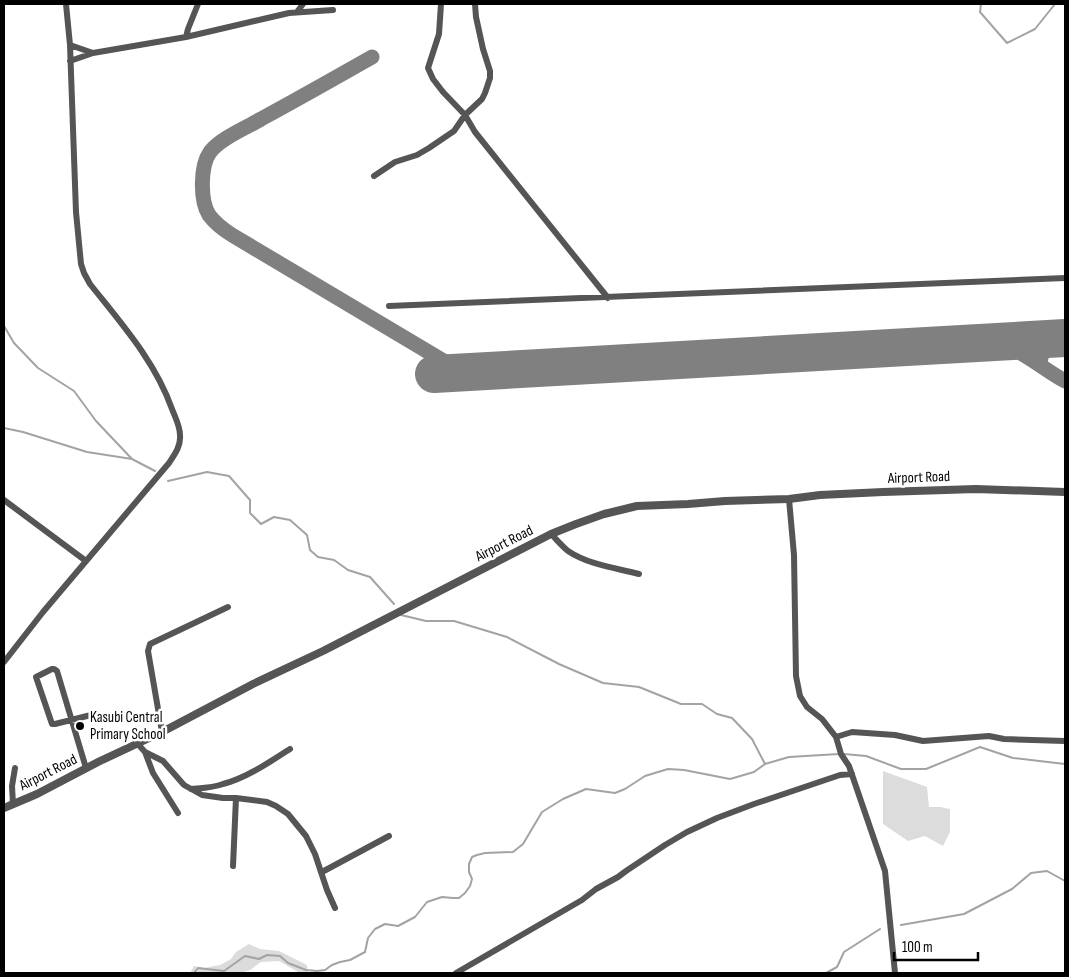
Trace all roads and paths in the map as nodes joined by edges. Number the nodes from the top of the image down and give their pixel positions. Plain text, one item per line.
1 (66, 4) edge
2 (198, 4) edge
3 (303, 4) edge
4 (441, 4) edge
5 (475, 4) edge
6 (333, 10) dead end
7 (297, 12) junction
8 (186, 37) junction
9 (70, 44) junction
10 (93, 53) junction
11 (70, 61) junction
12 (465, 114) junction
13 (374, 176) dead end
14 (1065, 278) edge
15 (608, 298) junction
16 (389, 306) dead end
17 (1065, 492) edge
18 (789, 499) junction
19 (4, 500) edge
20 (551, 534) junction
21 (86, 561) junction
22 (640, 574) dead end
23 (228, 607) dead end
24 (4, 662) edge
25 (95, 714) dead end
26 (72, 720) junction
27 (162, 732) junction
28 (836, 738) junction
29 (1065, 742) edge
30 (137, 743) junction
31 (290, 749) dead end
32 (145, 752) junction
33 (15, 768) dead end
34 (86, 768) junction
35 (852, 774) junction
36 (191, 789) junction
37 (236, 798) junction
38 (13, 804) junction
39 (4, 808) edge
40 (178, 813) dead end
41 (388, 836) dead end
42 (232, 866) dead end
43 (322, 872) junction
44 (335, 908) dead end
45 (456, 973) edge
46 (895, 973) edge

1 - 9 street
2 - 8 street
3 - 7 street
4 - 12 street
5 - 12 street
6 - 7 street
7 - 8 street
8 - 10 street
9 - 10 street
9 - 11 street
10 - 11 street
11 - 21 street
12 - 13 street
12 - 15 street
14 - 15 street
15 - 16 street
17 - 18 street, Airport Road
18 - 20 street, Airport Road
18 - 28 street
19 - 21 street
20 - 22 street
20 - 27 street, Airport Road
21 - 24 street
23 - 27 street
25 - 26 street
26 - 26 street
26 - 34 street
27 - 30 street, Airport Road
28 - 29 street
28 - 35 street
30 - 32 street
30 - 34 street, Airport Road
31 - 36 street
32 - 36 street
32 - 40 street
33 - 38 street
34 - 38 street, Airport Road
35 - 45 street
35 - 46 street
36 - 37 street
37 - 42 street
37 - 43 street
38 - 39 street, Airport Road
41 - 43 street
43 - 44 street

